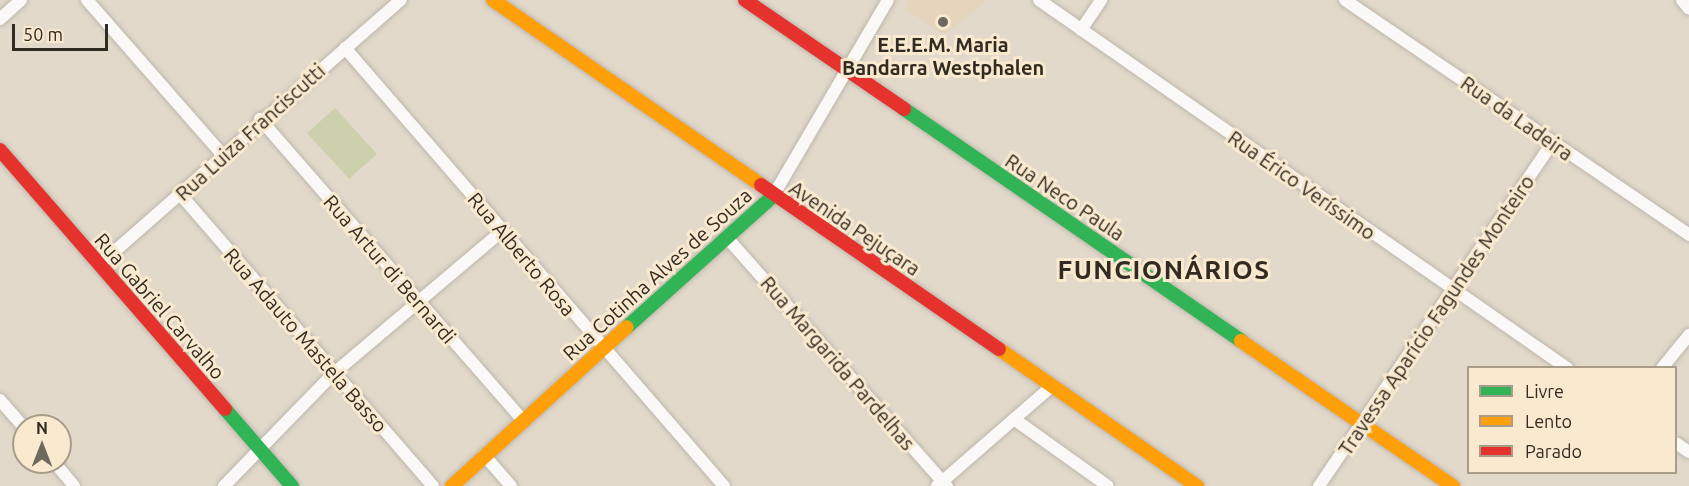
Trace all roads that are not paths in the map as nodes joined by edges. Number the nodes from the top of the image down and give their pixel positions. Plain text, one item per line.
1 (21, 0) edge
2 (87, 0) edge
3 (401, 0) edge
4 (493, 0) edge
5 (746, 0) edge
6 (888, 0) edge
7 (1039, 0) edge
8 (1101, 0) edge
9 (1345, 0) edge
10 (1682, 0) edge
11 (1689, 9) edge
12 (0, 19) edge
13 (1081, 30) junction
14 (345, 48) junction
15 (844, 69) junction
16 (260, 119) junction
17 (1552, 143) junction
18 (0, 150) edge
19 (221, 153) junction
20 (180, 194) junction
21 (773, 196) junction
22 (503, 230) junction
23 (1689, 235) edge
24 (729, 240) junction
25 (99, 265) junction
26 (1456, 288) junction
27 (417, 300) junction
28 (1689, 334) edge
29 (603, 350) junction
30 (1564, 366) edge
31 (1664, 366) edge
32 (334, 373) junction
33 (1052, 386) junction
34 (0, 400) edge
35 (12, 414) edge
36 (521, 418) junction
37 (1014, 419) junction
38 (1362, 423) junction
39 (260, 449) junction
40 (484, 455) junction
41 (64, 474) edge
42 (942, 484) edge
43 (74, 486) edge
44 (224, 486) edge
45 (292, 486) edge
46 (433, 486) edge
47 (452, 486) edge
48 (511, 486) edge
49 (724, 486) edge
50 (1108, 486) edge
51 (1197, 486) edge
52 (1319, 486) edge
53 (1453, 486) edge

1 - 12 street
2 - 19 street
3 - 14 street, Rua Luiza Franciscutti
4 - 21 street, Avenida Pejuçara
5 - 15 street, Rua Neco Paula
6 - 15 street, Rua Cotinha Alves de Souza
7 - 13 street, Rua Érico Veríssimo
8 - 13 street
9 - 17 street, Rua da Ladeira
10 - 11 street
13 - 26 street, Rua Érico Veríssimo
14 - 16 street, Rua Luiza Franciscutti
14 - 22 street, Rua Alberto Rosa
15 - 21 street, Rua Cotinha Alves de Souza
15 - 38 street, Rua Neco Paula
16 - 19 street, Rua Luiza Franciscutti
16 - 27 street, Rua Artur di Bernardi
17 - 23 street, Rua da Ladeira
17 - 26 street, Travessa Aparício Fagundes Monteiro
18 - 25 street, Rua Gabriel Carvalho
19 - 20 street, Rua Luiza Franciscutti
20 - 25 street, Rua Luiza Franciscutti
20 - 32 street, Rua Adauto Mastela Basso
21 - 24 street, Rua Cotinha Alves de Souza
21 - 33 street, Avenida Pejuçara
22 - 27 street
22 - 29 street, Rua Alberto Rosa
24 - 29 street, Rua Cotinha Alves de Souza
24 - 42 street, Rua Margarida Pardelhas
25 - 39 street, Rua Gabriel Carvalho
26 - 30 street, Rua Érico Veríssimo
26 - 38 street, Travessa Aparício Fagundes Monteiro
27 - 32 street
27 - 36 street, Rua Artur di Bernardi
28 - 31 street
29 - 36 street, Rua Cotinha Alves de Souza
29 - 49 street, Rua Alberto Rosa
32 - 39 street
32 - 46 street, Rua Adauto Mastela Basso
33 - 37 street
33 - 51 street, Avenida Pejuçara
34 - 35 street
36 - 40 street, Rua Cotinha Alves de Souza
37 - 42 street
37 - 50 street
38 - 52 street, Travessa Aparício Fagundes Monteiro
38 - 53 street, Rua Neco Paula
39 - 44 street
39 - 45 street, Rua Gabriel Carvalho
40 - 47 street, Rua Cotinha Alves de Souza
40 - 48 street
41 - 43 street

